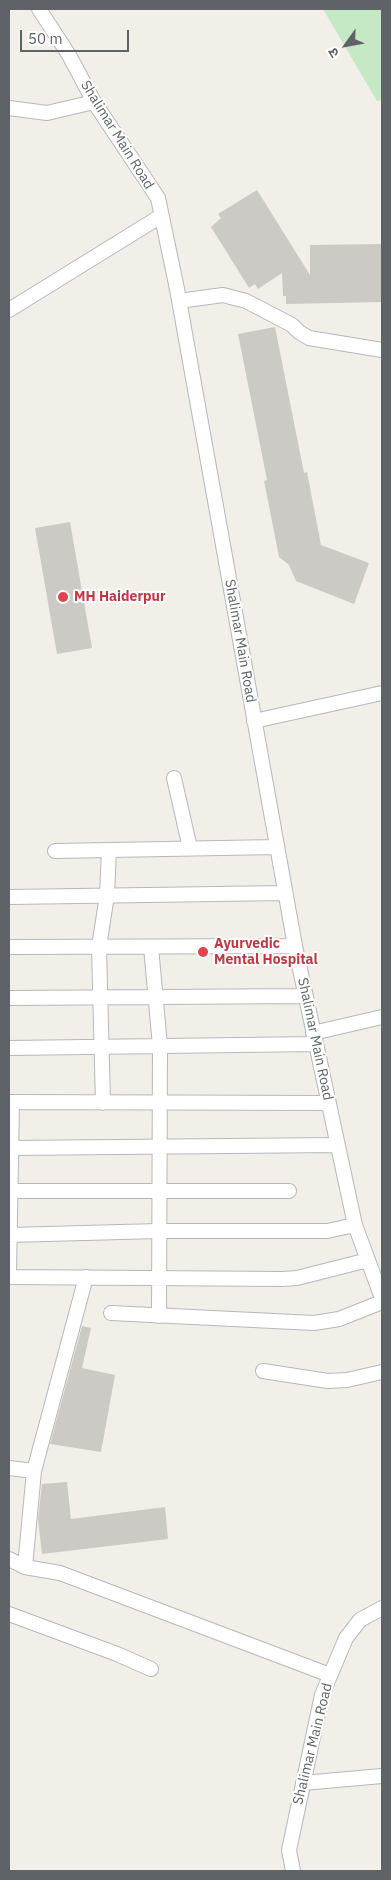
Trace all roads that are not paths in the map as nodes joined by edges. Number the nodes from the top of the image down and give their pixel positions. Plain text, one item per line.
1 (39, 9) edge
2 (94, 102) junction
3 (9, 108) edge
4 (161, 216) junction
5 (179, 301) junction
6 (9, 310) edge
7 (382, 350) edge
8 (382, 693) edge
9 (254, 721) junction
10 (174, 778) dead end
11 (277, 847) junction
12 (190, 848) junction
13 (109, 850) junction
14 (55, 852) dead end
15 (285, 893) junction
16 (106, 896) junction
17 (9, 897) edge
18 (294, 946) junction
19 (9, 947) edge
20 (99, 947) junction
21 (150, 947) junction
22 (305, 996) junction
23 (9, 998) edge
24 (100, 998) junction
25 (155, 998) junction
26 (382, 1016) edge
27 (315, 1038) junction
28 (160, 1046) junction
29 (102, 1047) junction
30 (9, 1048) edge
31 (10, 1102) edge
32 (103, 1102) junction
33 (160, 1103) junction
34 (329, 1103) junction
35 (338, 1145) junction
36 (160, 1147) junction
37 (10, 1148) edge
38 (10, 1191) edge
39 (159, 1191) junction
40 (289, 1191) dead end
41 (355, 1225) junction
42 (160, 1231) junction
43 (9, 1235) edge
44 (368, 1260) junction
45 (9, 1276) edge
46 (86, 1277) junction
47 (160, 1277) junction
48 (379, 1280) edge
49 (382, 1298) edge
50 (382, 1302) edge
51 (111, 1314) dead end
52 (159, 1316) junction
53 (263, 1371) dead end
54 (382, 1372) edge
55 (9, 1468) edge
56 (34, 1472) junction
57 (9, 1559) edge
58 (25, 1567) junction
59 (382, 1608) edge
60 (9, 1614) edge
61 (152, 1668) dead end
62 (330, 1675) junction
63 (382, 1776) edge
64 (303, 1783) junction
65 (293, 1871) edge

1 - 2 street, Shalimar Main Road
2 - 3 street
2 - 4 street, Shalimar Main Road
4 - 5 street, Shalimar Main Road
4 - 6 street
5 - 7 street
5 - 9 street, Shalimar Main Road
8 - 9 street
9 - 11 street, Shalimar Main Road
10 - 12 street
11 - 12 street
11 - 15 street, Shalimar Main Road
12 - 13 street
13 - 14 street
13 - 16 street
15 - 16 street
15 - 18 street, Shalimar Main Road
16 - 17 street
16 - 20 street
18 - 21 street
18 - 22 street, Shalimar Main Road
19 - 20 street
20 - 21 street
20 - 24 street
21 - 25 street
22 - 25 street
22 - 27 street, Shalimar Main Road
23 - 24 street
24 - 25 street
24 - 29 street
25 - 28 street
26 - 27 street
27 - 28 street
27 - 34 street, Shalimar Main Road
28 - 29 street
28 - 33 street
29 - 30 street
29 - 32 street
31 - 32 street
31 - 37 street
32 - 33 street
33 - 34 street
33 - 36 street
34 - 35 street, Shalimar Main Road
35 - 36 street
35 - 41 street, Shalimar Main Road
36 - 37 street
36 - 39 street
37 - 38 street
38 - 39 street
38 - 43 street
39 - 40 street
39 - 42 street
41 - 42 street
41 - 44 street, Shalimar Main Road
42 - 43 street
42 - 47 street
43 - 45 street
44 - 47 street
44 - 48 street, Shalimar Main Road
45 - 46 street
46 - 47 street
46 - 56 street
47 - 52 street
48 - 49 street, Shalimar Main Road
50 - 52 street
51 - 52 street
53 - 54 street
55 - 56 street
56 - 58 street
57 - 58 street
58 - 62 street
59 - 62 street, Shalimar Main Road
60 - 61 street
62 - 64 street, Shalimar Main Road
63 - 64 street
64 - 65 street, Shalimar Main Road

